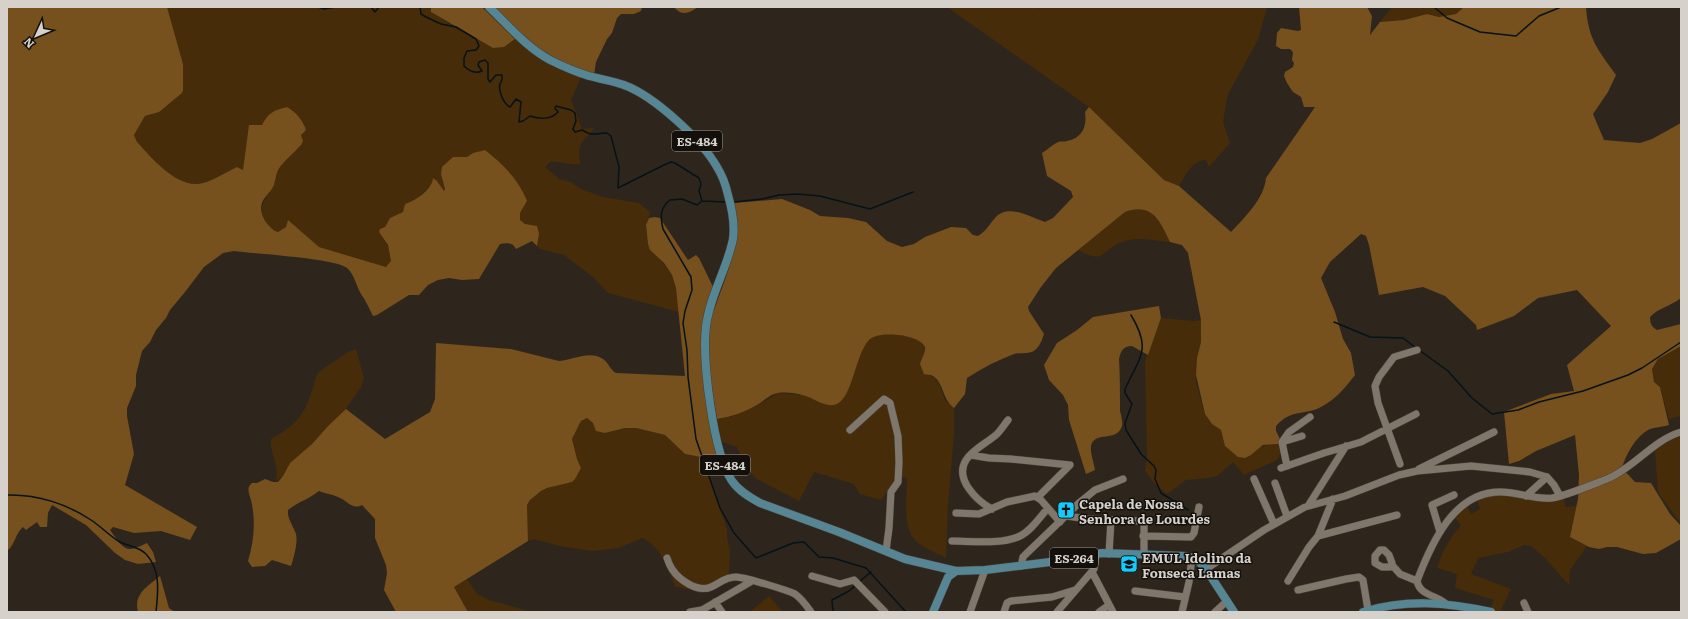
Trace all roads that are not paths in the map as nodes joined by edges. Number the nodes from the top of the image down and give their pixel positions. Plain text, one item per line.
1 (489, 7) edge
2 (1417, 350) dead end
3 (1416, 414) dead end
4 (1310, 417) dead end
5 (1008, 420) dead end
6 (1387, 428) junction
7 (850, 430) dead end
8 (1494, 432) dead end
9 (1681, 432) edge
10 (1302, 436) dead end
11 (1282, 442) junction
12 (1346, 446) junction
13 (971, 455) junction
14 (1400, 464) dead end
15 (1417, 471) junction
16 (1547, 477) junction
17 (1123, 479) dead end
18 (1254, 479) dead end
19 (1275, 483) dead end
20 (1454, 495) dead end
21 (1526, 496) junction
22 (1560, 496) junction
23 (1038, 497) junction
24 (1333, 499) junction
25 (1308, 506) junction
26 (1199, 507) dead end
27 (1048, 508) junction
28 (992, 509) junction
29 (956, 514) dead end
30 (1067, 516) junction
31 (1287, 516) junction
32 (1397, 516) dead end
33 (1111, 520) junction
34 (1060, 522) junction
35 (1274, 524) junction
36 (1440, 532) junction
37 (1144, 536) junction
38 (1318, 536) junction
39 (952, 541) dead end
40 (886, 551) junction
41 (1096, 554) junction
42 (1109, 554) junction
43 (1144, 554) junction
44 (1192, 557) junction
45 (667, 558) dead end
46 (1392, 565) dead end
47 (1021, 566) junction
48 (1206, 569) junction
49 (985, 570) junction
50 (956, 571) junction
51 (1092, 572) junction
52 (812, 576) dead end
53 (752, 581) junction
54 (1288, 581) dead end
55 (1417, 581) junction
56 (1075, 590) junction
57 (1298, 590) dead end
58 (1135, 591) dead end
59 (1185, 597) junction
60 (1227, 601) junction
61 (715, 602) junction
62 (1524, 603) dead end
63 (1446, 604) junction
64 (1111, 609) edge
65 (1365, 611) edge
66 (690, 612) edge
67 (722, 612) edge
68 (811, 612) edge
69 (885, 612) edge
70 (933, 612) edge
71 (970, 612) edge
72 (1004, 612) edge
73 (1057, 612) edge
74 (1099, 612) edge
75 (1182, 612) edge
76 (1215, 612) edge
77 (1234, 612) edge
78 (1491, 612) edge
79 (1528, 612) edge

1 - 40 main road, ES-484
2 - 6 street
3 - 6 street
4 - 11 street
5 - 13 street
6 - 12 street
6 - 14 street
7 - 40 street
8 - 15 street
9 - 22 street
10 - 11 street
11 - 12 street
12 - 25 street
13 - 23 street
13 - 28 street
15 - 16 street
15 - 24 street
16 - 21 street
16 - 22 street
17 - 30 street
18 - 35 street
19 - 31 street
20 - 36 street
21 - 22 street
21 - 36 street
23 - 27 street
23 - 28 street
24 - 25 street
24 - 38 street
25 - 31 street
26 - 37 street
27 - 34 street
27 - 39 street
28 - 29 street
30 - 33 street
30 - 34 street
31 - 35 street
32 - 38 street
33 - 37 street
33 - 42 street
34 - 47 street
35 - 48 street
36 - 55 street
37 - 43 street
38 - 54 street
40 - 50 main road, ES-484
41 - 42 main road, ES-264
41 - 47 main road, ES-264
41 - 51 street
42 - 43 main road, ES-264
43 - 44 main road, ES-264
44 - 48 main road
44 - 59 street
45 - 53 street
46 - 55 street
47 - 49 main road, ES-264
48 - 60 main road
49 - 50 main road, ES-264
49 - 71 street
50 - 70 main road
51 - 56 street
51 - 64 street
52 - 69 street
53 - 61 street
53 - 68 street
55 - 63 street
56 - 72 street
56 - 73 street
57 - 65 street
58 - 59 street
59 - 75 street
60 - 76 street
60 - 77 main road
61 - 66 street
61 - 67 street
62 - 79 street
63 - 65 main road
63 - 78 main road
64 - 74 street

